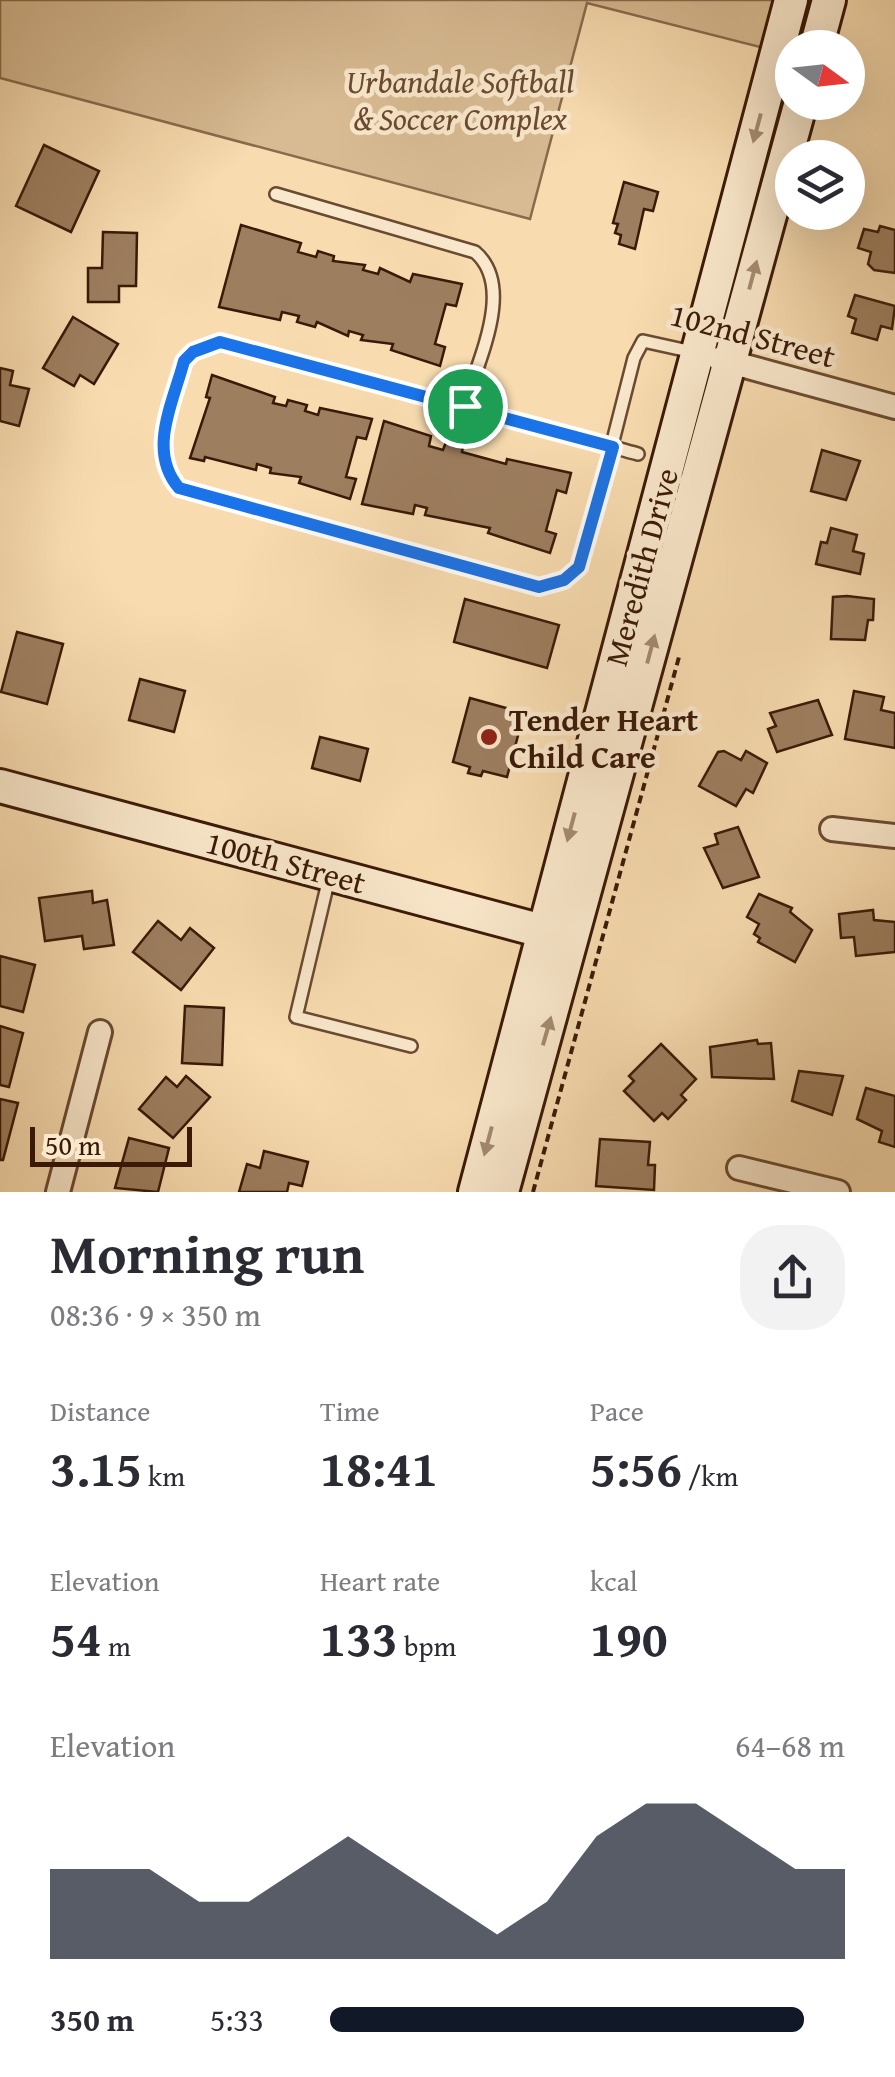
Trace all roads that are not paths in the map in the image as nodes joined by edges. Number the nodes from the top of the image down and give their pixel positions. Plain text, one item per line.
1 (791, 0) edge
2 (829, 0) edge
3 (821, 30) edge
4 (795, 120) edge
5 (276, 194) dead end
6 (697, 353) junction
7 (729, 361) junction
8 (465, 406) junction
9 (895, 406) edge
10 (613, 447) junction
11 (638, 454) dead end
12 (0, 786) edge
13 (832, 830) dead end
14 (895, 836) edge
15 (330, 874) junction
16 (557, 935) junction
17 (100, 1032) dead end
18 (411, 1046) dead end
19 (739, 1168) dead end
20 (58, 1192) edge
21 (475, 1192) edge
22 (502, 1192) edge
23 (838, 1192) edge

1 -> 6 main road, Meredith Drive
2 - 3 main road
7 -> 4 main road, Meredith Drive
5 - 8 lane
6 - 7 street, 102nd Street
6 - 10 lane, 102nd Street
6 -> 16 main road, Meredith Drive
7 - 9 street, 102nd Street
16 -> 7 main road, Meredith Drive
8 - 10 lane
8 - 10 lane
10 - 11 lane
12 - 15 main road, 100th Street
13 - 14 street
15 - 16 main road, 100th Street
15 - 18 lane
16 -> 21 main road, Meredith Drive
22 -> 16 main road, Meredith Drive
17 - 20 street
19 - 23 street

